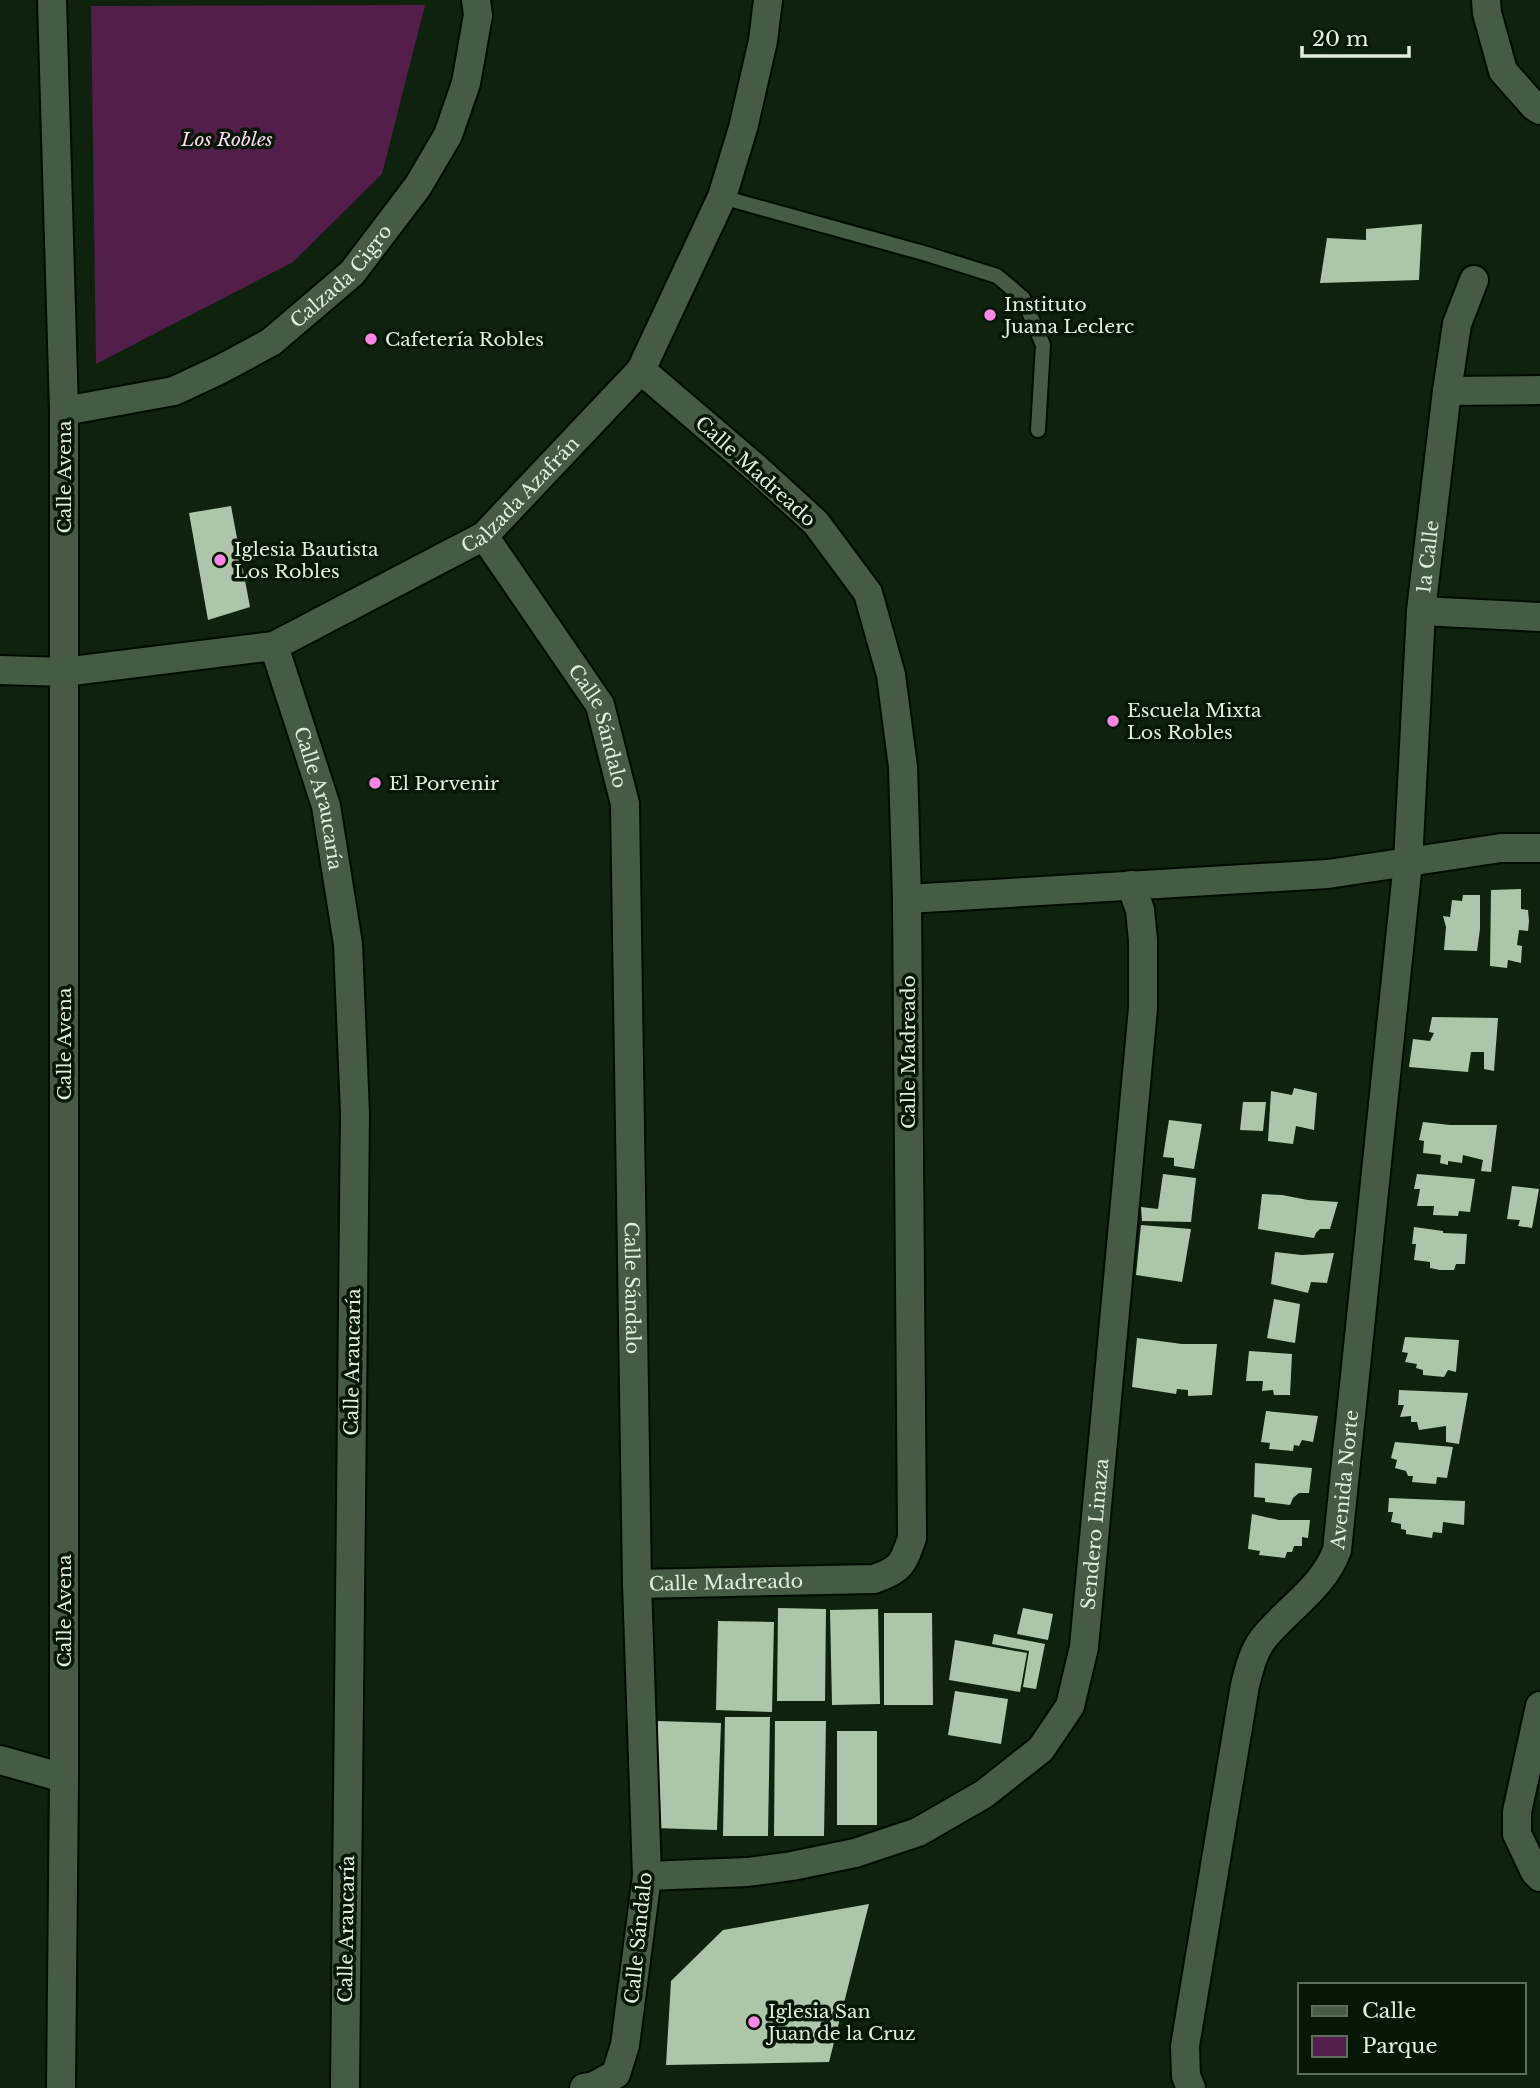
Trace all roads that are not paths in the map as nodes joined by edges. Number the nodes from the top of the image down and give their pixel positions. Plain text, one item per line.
1 (52, 0) edge
2 (476, 0) edge
3 (768, 0) edge
4 (1486, 0) edge
5 (1540, 110) edge
6 (722, 197) junction
7 (1474, 280) dead end
8 (642, 370) junction
9 (1540, 390) edge
10 (1447, 391) junction
11 (64, 411) junction
12 (1038, 430) dead end
13 (484, 536) junction
14 (1421, 611) junction
15 (1540, 617) edge
16 (274, 646) junction
17 (0, 670) edge
18 (64, 671) junction
19 (1540, 848) edge
20 (1409, 850) junction
21 (1131, 886) junction
22 (907, 899) junction
23 (637, 1584) junction
24 (1540, 1706) edge
25 (0, 1760) edge
26 (64, 1778) junction
27 (1538, 1875) edge
28 (647, 1876) junction
29 (61, 2088) edge
30 (345, 2088) edge
31 (584, 2088) edge
32 (1191, 2088) edge

1 - 11 street, Calle Avena
2 - 11 street, Calzada Cigro
3 - 6 street, Calzada Azafrán
4 - 5 street
6 - 8 street, Calzada Azafrán
6 - 12 lane
7 - 10 street, 1a Calle
8 - 13 street, Calzada Azafrán
8 - 22 street, Calle Madreado
9 - 10 street
10 - 14 street, 1a Calle
11 - 18 street, Calle Avena
13 - 16 street, Calzada Azafrán
13 - 23 street, Calle Sándalo
14 - 15 street
14 - 20 street, 1a Calle
16 - 18 street, Calzada Azafrán
16 - 30 street, Calle Araucaría
17 - 18 street, Calzada Azafrán
18 - 26 street, Calle Avena
19 - 20 street
20 - 21 street
20 - 32 street, Avenida Norte
21 - 22 street
21 - 28 street, Sendero Linaza
22 - 23 street, Calle Madreado
23 - 28 street, Calle Sándalo
24 - 27 street
25 - 26 street
26 - 29 street, Calle Avena
28 - 31 street, Calle Sándalo

